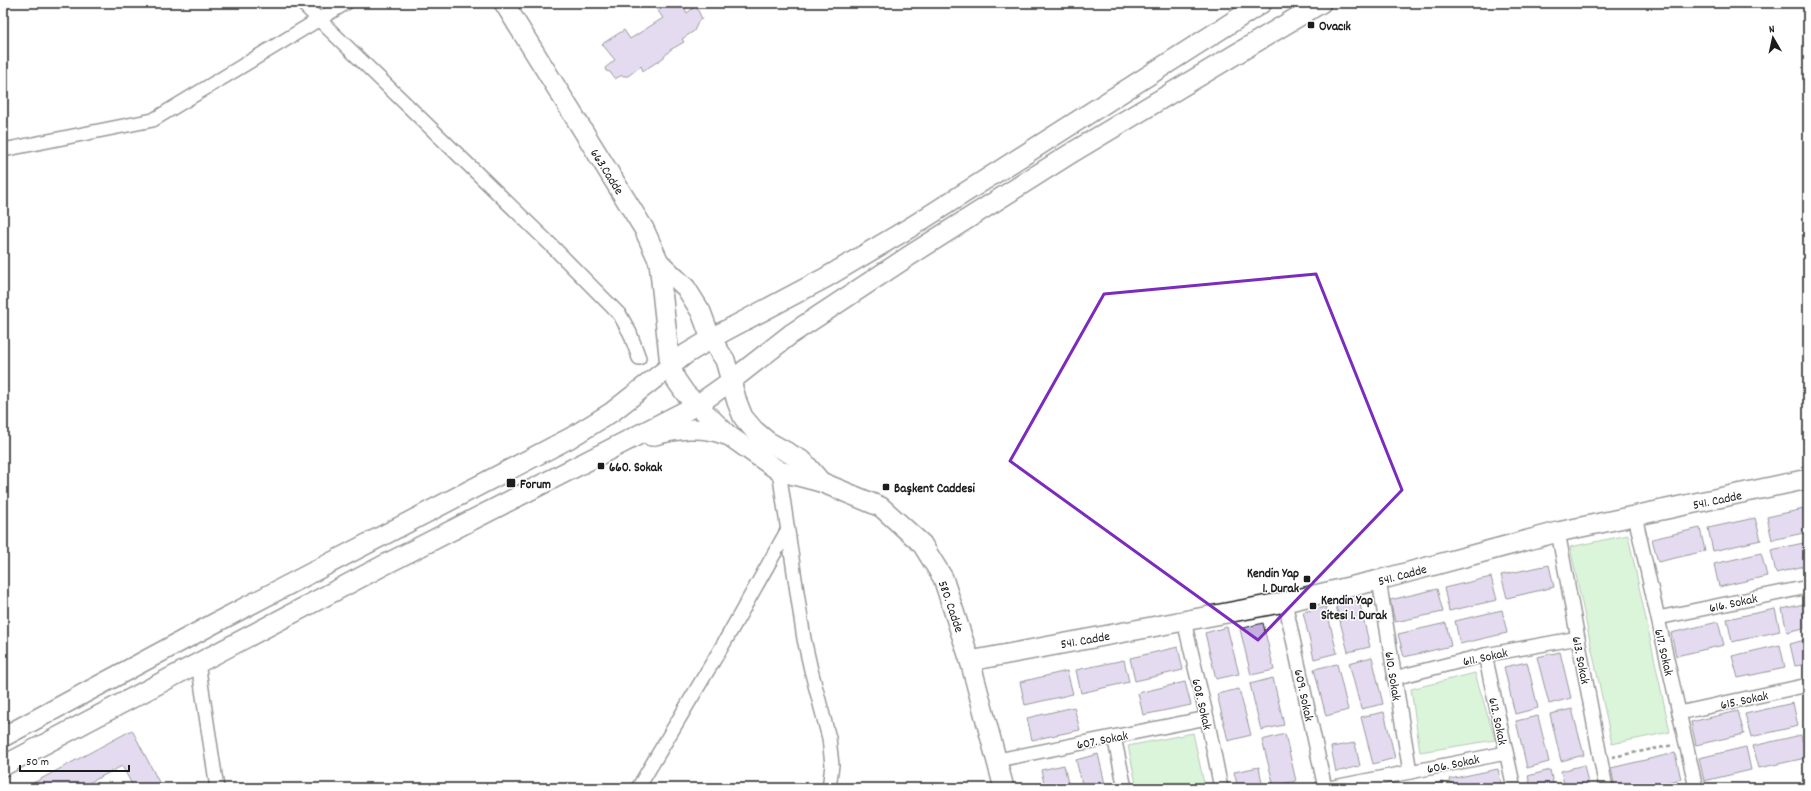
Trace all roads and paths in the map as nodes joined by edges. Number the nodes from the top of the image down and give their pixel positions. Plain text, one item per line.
1 (302, 3) edge
2 (346, 3) edge
3 (504, 3) edge
4 (1262, 3) edge
5 (1321, 3) edge
6 (319, 19) junction
7 (3, 150) edge
8 (659, 262) junction
9 (711, 339) junction
10 (639, 358) dead end
11 (670, 365) junction
12 (731, 381) junction
13 (697, 405) junction
14 (728, 435) junction
15 (620, 445) junction
16 (779, 471) junction
17 (1808, 479) edge
18 (821, 482) junction
19 (1635, 516) junction
20 (787, 531) junction
21 (1558, 532) junction
22 (1379, 580) junction
23 (1808, 587) edge
24 (1285, 602) junction
25 (1658, 618) junction
26 (1184, 621) junction
27 (1578, 638) junction
28 (1485, 655) junction
29 (970, 661) junction
30 (198, 663) junction
31 (1394, 678) junction
32 (1808, 685) edge
33 (1679, 713) junction
34 (1207, 718) junction
35 (3, 737) edge
36 (1114, 737) junction
37 (1686, 743) junction
38 (1506, 753) junction
39 (998, 760) junction
40 (1600, 760) junction
41 (3, 766) edge
42 (1410, 772) junction
43 (217, 788) edge
44 (638, 788) edge
45 (829, 788) edge
46 (1004, 788) edge
47 (1125, 788) edge
48 (1221, 788) edge
49 (1325, 788) edge
50 (1329, 788) edge
51 (1514, 788) edge
52 (1606, 788) edge
53 (1696, 788) edge

1 - 6 street
2 - 6 street
3 - 8 main road, 663.Cadde
4 - 9 main road
5 - 12 main road
6 - 7 street
6 - 10 street
8 - 9 main road, 663.Cadde
8 - 11 main road
9 - 11 main road
9 - 12 main road, 663.Cadde
11 - 13 main road
11 - 35 main road
12 - 13 main road
12 - 18 main road, 663.Cadde
13 - 14 main road
13 - 15 main road
14 - 15 main road
14 - 16 main road
15 - 30 main road
16 - 18 main road, 580. Cadde
16 - 20 street
17 - 19 main road, 541. Cadde
18 - 29 main road, 580. Cadde
19 - 21 main road, 541. Cadde
19 - 25 street, 617. Sokak
20 - 44 street
20 - 45 street
21 - 22 main road, 541. Cadde
21 - 27 street, 613. Sokak
22 - 24 main road, 541. Cadde
22 - 31 street, 610. Sokak
23 - 25 street, 616. Sokak
24 - 26 main road, 541. Cadde
24 - 49 street, 609. Sokak
25 - 33 street, 617. Sokak
26 - 29 main road, 541. Cadde
26 - 34 street, 608. Sokak
27 - 28 street, 611. Sokak
27 - 40 street, 613. Sokak
28 - 31 street, 611. Sokak
28 - 38 street, 612. Sokak
29 - 39 main road, 580. Cadde
30 - 41 main road
30 - 43 street
31 - 42 street, 610. Sokak
32 - 33 street, 615. Sokak
33 - 37 street, 617. Sokak
34 - 36 street, 607. Sokak
34 - 48 street, 608. Sokak
36 - 39 street, 607. Sokak
36 - 47 street
37 - 40 path
37 - 53 street, 617. Sokak
38 - 42 street, 606. Sokak
38 - 51 street, 612. Sokak
39 - 46 main road, 580. Cadde
40 - 52 street, 613. Sokak
42 - 50 street, 606. Sokak

